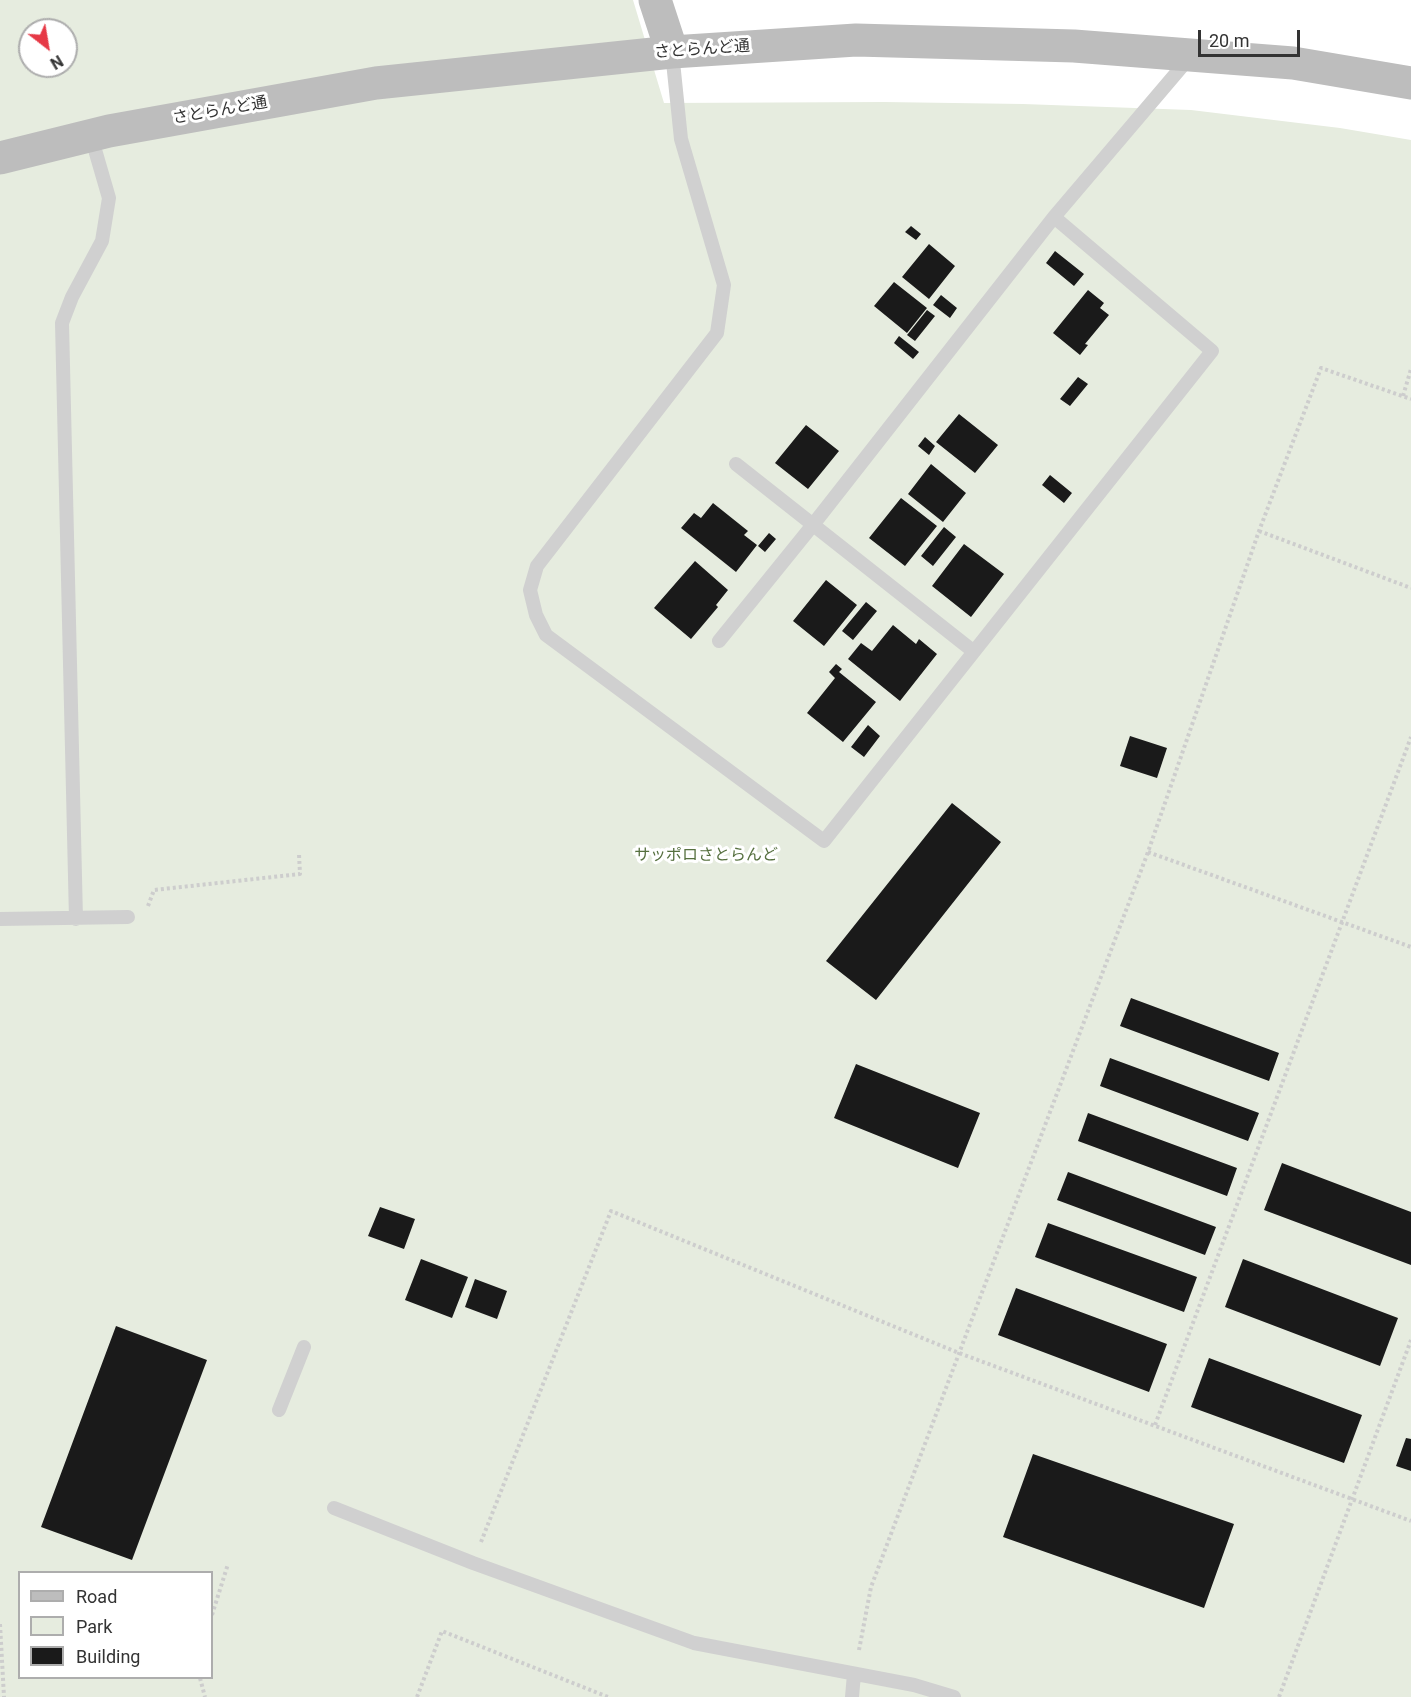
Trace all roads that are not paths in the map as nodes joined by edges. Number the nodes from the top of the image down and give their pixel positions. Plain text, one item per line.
1 (655, 0) edge
2 (672, 52) junction
3 (1192, 55) junction
4 (1411, 83) edge
5 (90, 136) junction
6 (0, 158) edge
7 (1054, 218) junction
8 (736, 464) dead end
9 (812, 526) junction
10 (719, 641) dead end
11 (973, 651) junction
12 (128, 917) road end
13 (75, 919) junction
14 (0, 920) edge
15 (304, 1347) dead end
16 (279, 1410) dead end
17 (334, 1508) dead end
18 (854, 1674) junction
19 (852, 1697) edge
20 (954, 1697) edge

1 - 2 street
2 - 3 street, さとらんど通
2 - 5 street, さとらんど通
2 - 11 lane
3 - 4 street, さとらんど通
3 - 7 lane
5 - 6 street, さとらんど通
5 - 13 lane
7 - 9 lane
7 - 11 lane
8 - 9 lane
9 - 10 lane
9 - 11 lane
12 - 13 lane
13 - 14 lane
15 - 16 lane
17 - 18 lane
18 - 19 lane
18 - 20 lane

